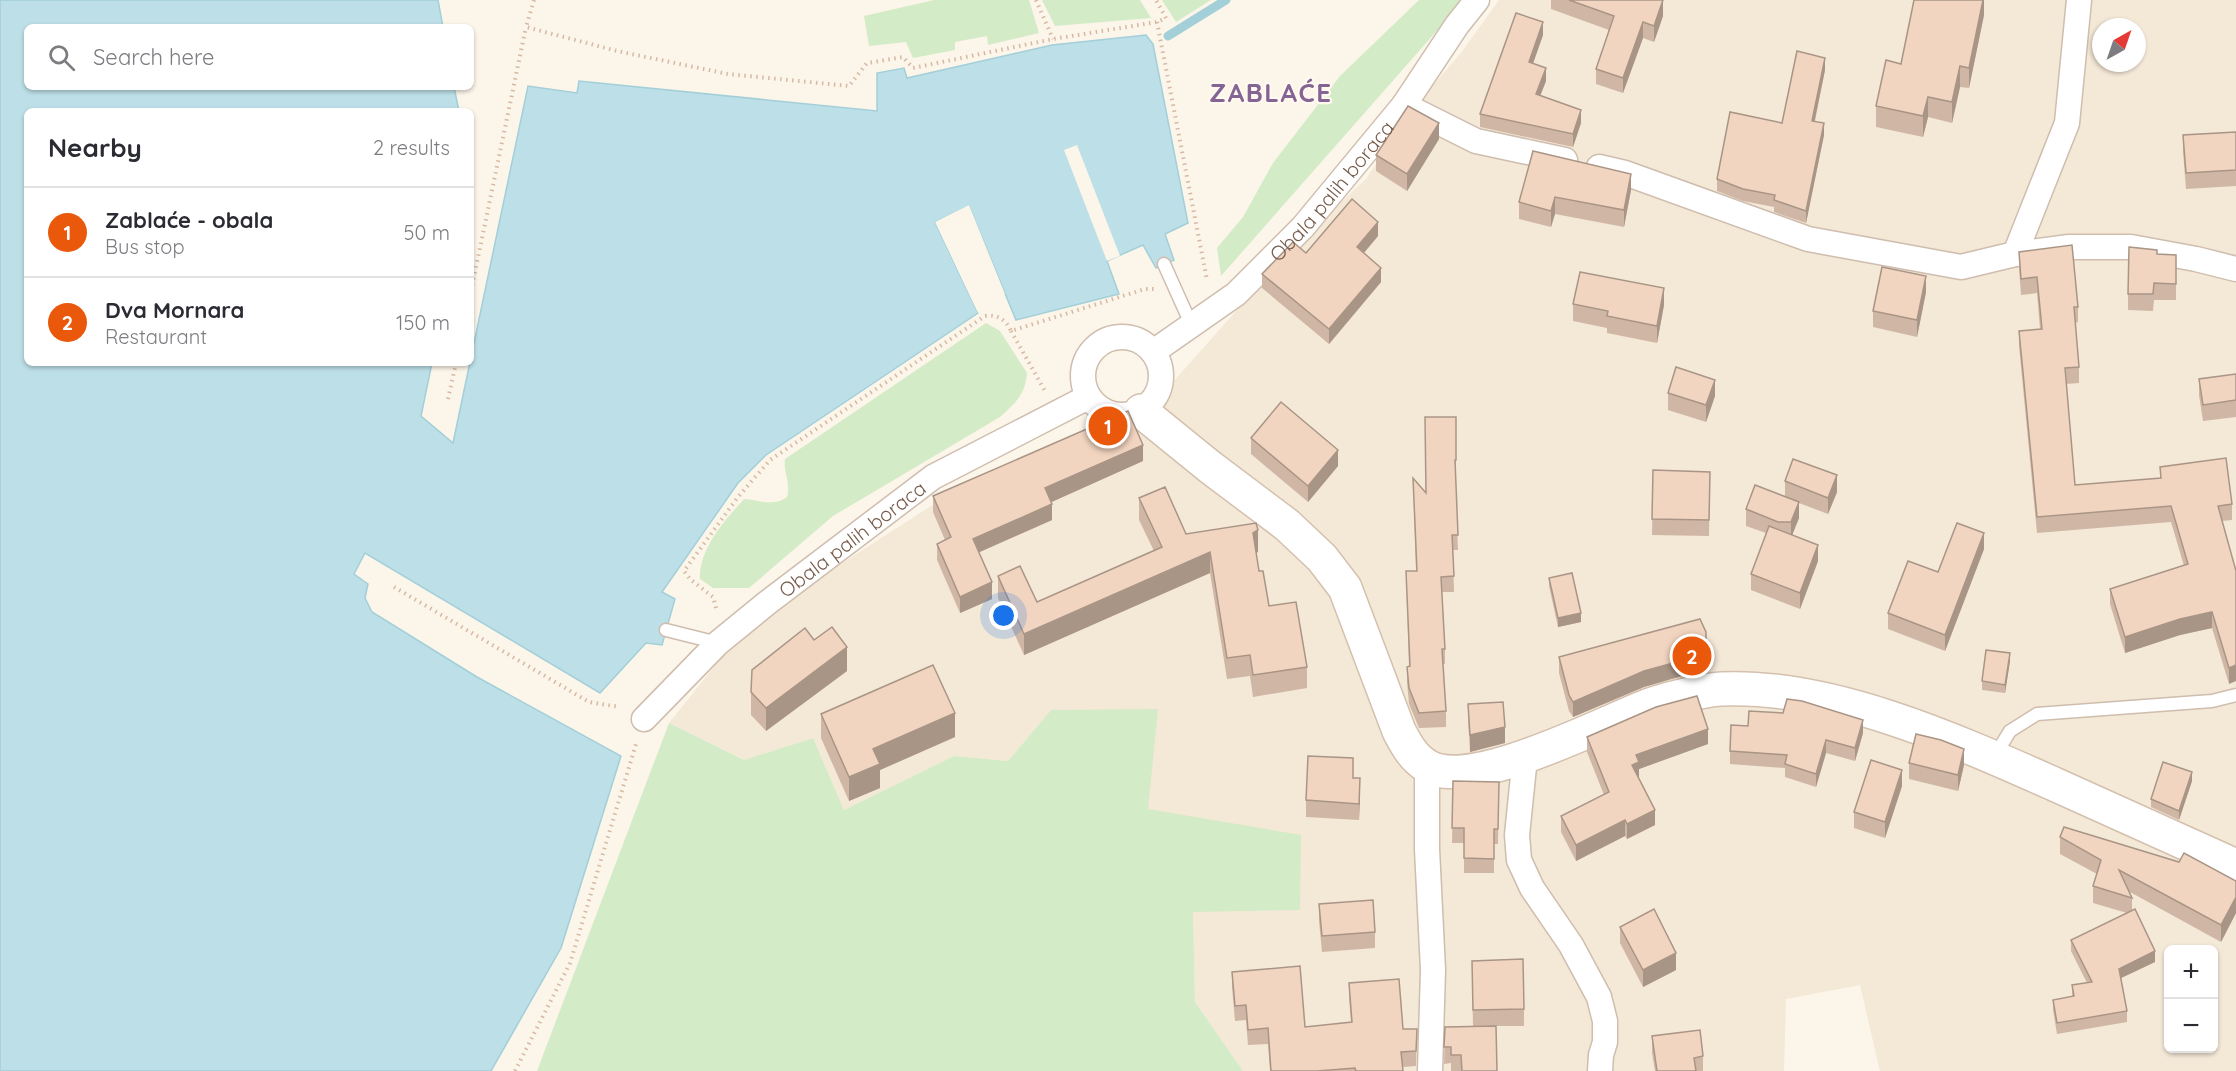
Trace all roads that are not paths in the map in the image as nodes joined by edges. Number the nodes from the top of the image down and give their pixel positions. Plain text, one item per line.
1 (1477, 0) edge
2 (2079, 0) edge
3 (1404, 105) junction
4 (2015, 254) junction
5 (1164, 264) dead end
6 (2236, 269) edge
7 (1191, 324) junction
8 (1153, 352) junction
9 (1088, 397) junction
10 (1141, 411) junction
11 (666, 630) dead end
12 (707, 641) junction
13 (2236, 695) edge
14 (644, 719) road end
15 (1525, 757) junction
16 (1994, 757) junction
17 (1427, 767) junction
18 (2236, 866) edge
19 (1430, 1071) edge
20 (1600, 1071) edge

1 - 3 street, Obala palih boraca
2 - 4 street
3 - 4 street
3 - 7 street, Obala palih boraca
4 - 6 street
5 - 7 lane
7 - 8 street, Obala palih boraca
8 - 9 street
8 - 10 street
9 - 10 street
9 - 12 street, Obala palih boraca
10 - 17 street
11 - 12 lane
12 - 14 street, Obala palih boraca
13 - 16 lane
15 - 16 street
15 - 17 street
15 - 20 street
16 - 18 street
17 - 19 street

